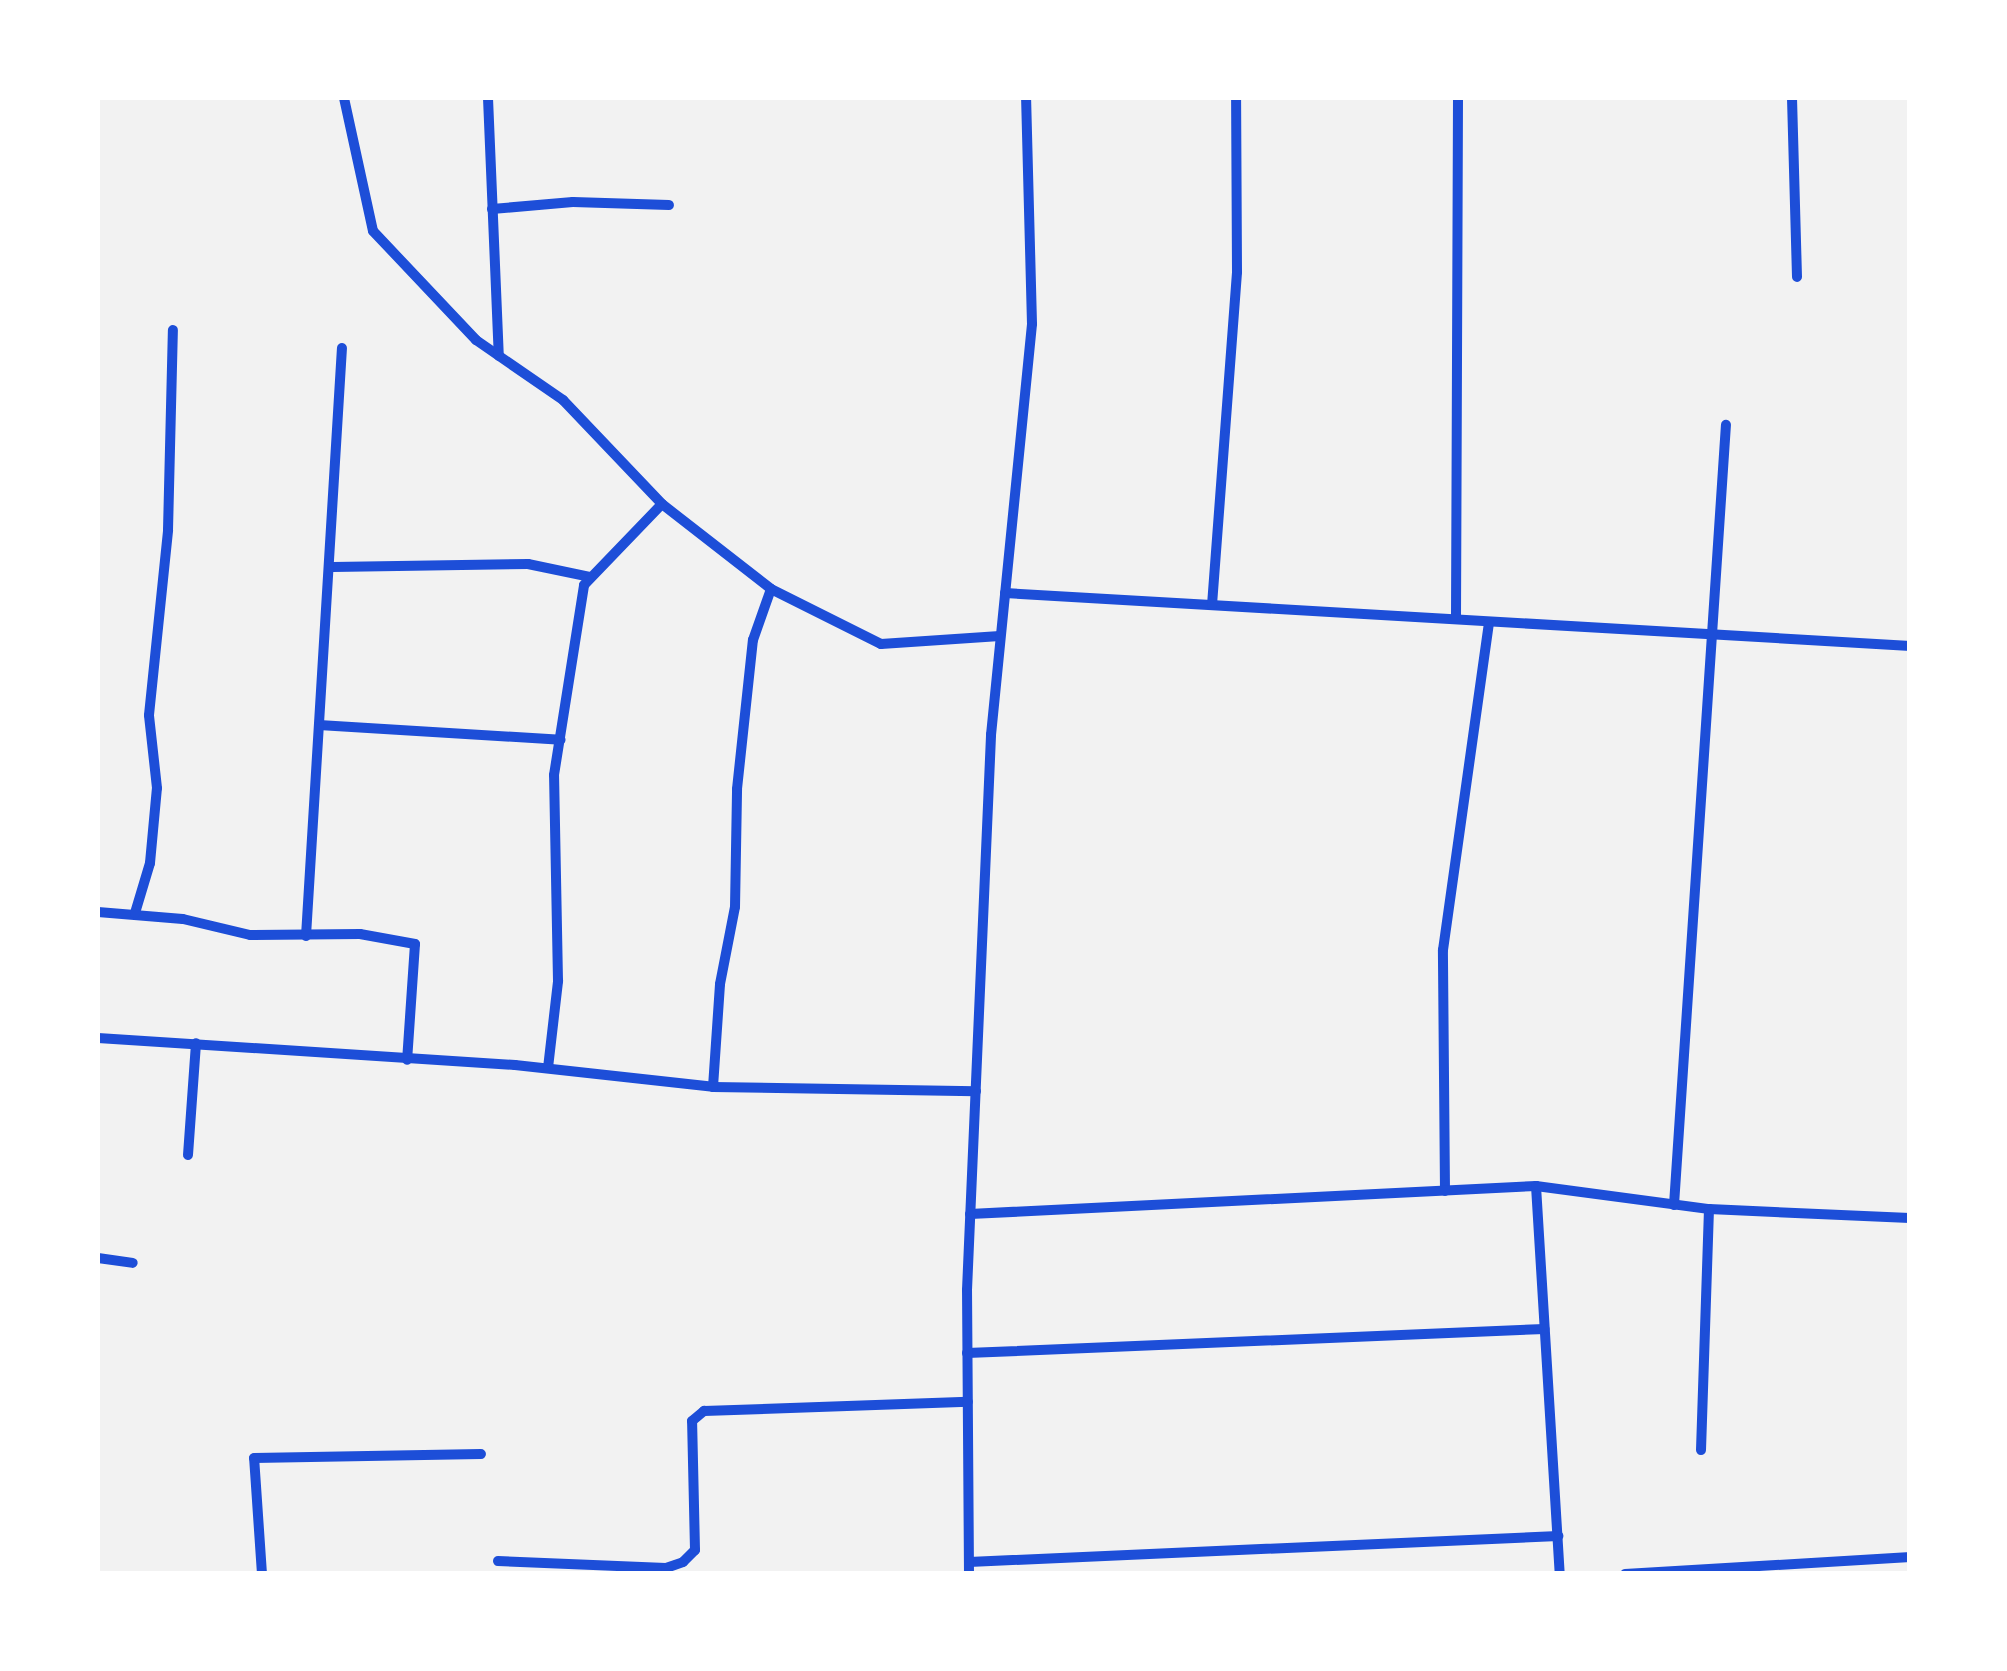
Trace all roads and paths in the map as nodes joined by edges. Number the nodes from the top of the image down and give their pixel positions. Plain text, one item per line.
1 (344, 98) edge
2 (488, 98) edge
3 (1026, 98) edge
4 (1236, 98) edge
5 (1458, 98) edge
6 (1792, 98) edge
7 (669, 204) dead end
8 (492, 209) junction
9 (1797, 277) dead end
10 (172, 330) dead end
11 (342, 348) dead end
12 (499, 356) junction
13 (1726, 425) dead end
14 (662, 504) junction
15 (333, 567) junction
16 (590, 577) junction
17 (771, 589) junction
18 (1005, 593) junction
19 (1212, 605) junction
20 (1456, 619) junction
21 (1489, 622) junction
22 (1713, 634) junction
23 (1000, 636) junction
24 (1910, 646) edge
25 (319, 726) junction
26 (562, 740) junction
27 (98, 912) edge
28 (135, 913) junction
29 (306, 936) junction
30 (98, 1038) edge
31 (196, 1043) junction
32 (408, 1060) junction
33 (548, 1068) junction
34 (713, 1087) junction
35 (976, 1091) junction
36 (188, 1155) dead end
37 (1536, 1186) junction
38 (1445, 1191) junction
39 (1674, 1204) junction
40 (1709, 1210) junction
41 (970, 1214) junction
42 (1910, 1218) edge
43 (98, 1258) edge
44 (133, 1263) dead end
45 (1544, 1329) junction
46 (967, 1353) junction
47 (968, 1402) junction
48 (1701, 1450) dead end
49 (481, 1454) dead end
50 (1558, 1536) junction
51 (1910, 1557) edge
52 (498, 1561) dead end
53 (969, 1568) edge
54 (262, 1574) edge
55 (1560, 1574) edge
56 (1625, 1574) edge

1 - 12 street
2 - 8 street
3 - 18 street
4 - 19 street
5 - 20 street
6 - 9 street
7 - 8 street
8 - 12 street
10 - 28 street
11 - 15 street
12 - 14 street
13 - 22 street
14 - 16 street
14 - 17 street
15 - 16 street
15 - 25 street
16 - 26 street
17 - 23 street
17 - 34 street
18 - 19 street
18 - 23 street
19 - 20 street
20 - 21 street
21 - 22 street
21 - 38 street
22 - 24 street
22 - 39 street
23 - 35 street
25 - 26 street
25 - 29 street
26 - 33 street
27 - 28 street
28 - 29 street
29 - 32 street
30 - 31 street
31 - 32 street
31 - 36 street
32 - 33 street
33 - 34 street
34 - 35 street
35 - 41 street
37 - 38 street
37 - 39 street
37 - 45 street
38 - 41 street
39 - 40 street
40 - 42 street
40 - 48 street
41 - 46 street
43 - 44 street
45 - 46 street
45 - 50 street
46 - 47 street
47 - 52 street
47 - 53 street
49 - 54 street
50 - 53 street
50 - 55 street
51 - 56 street

